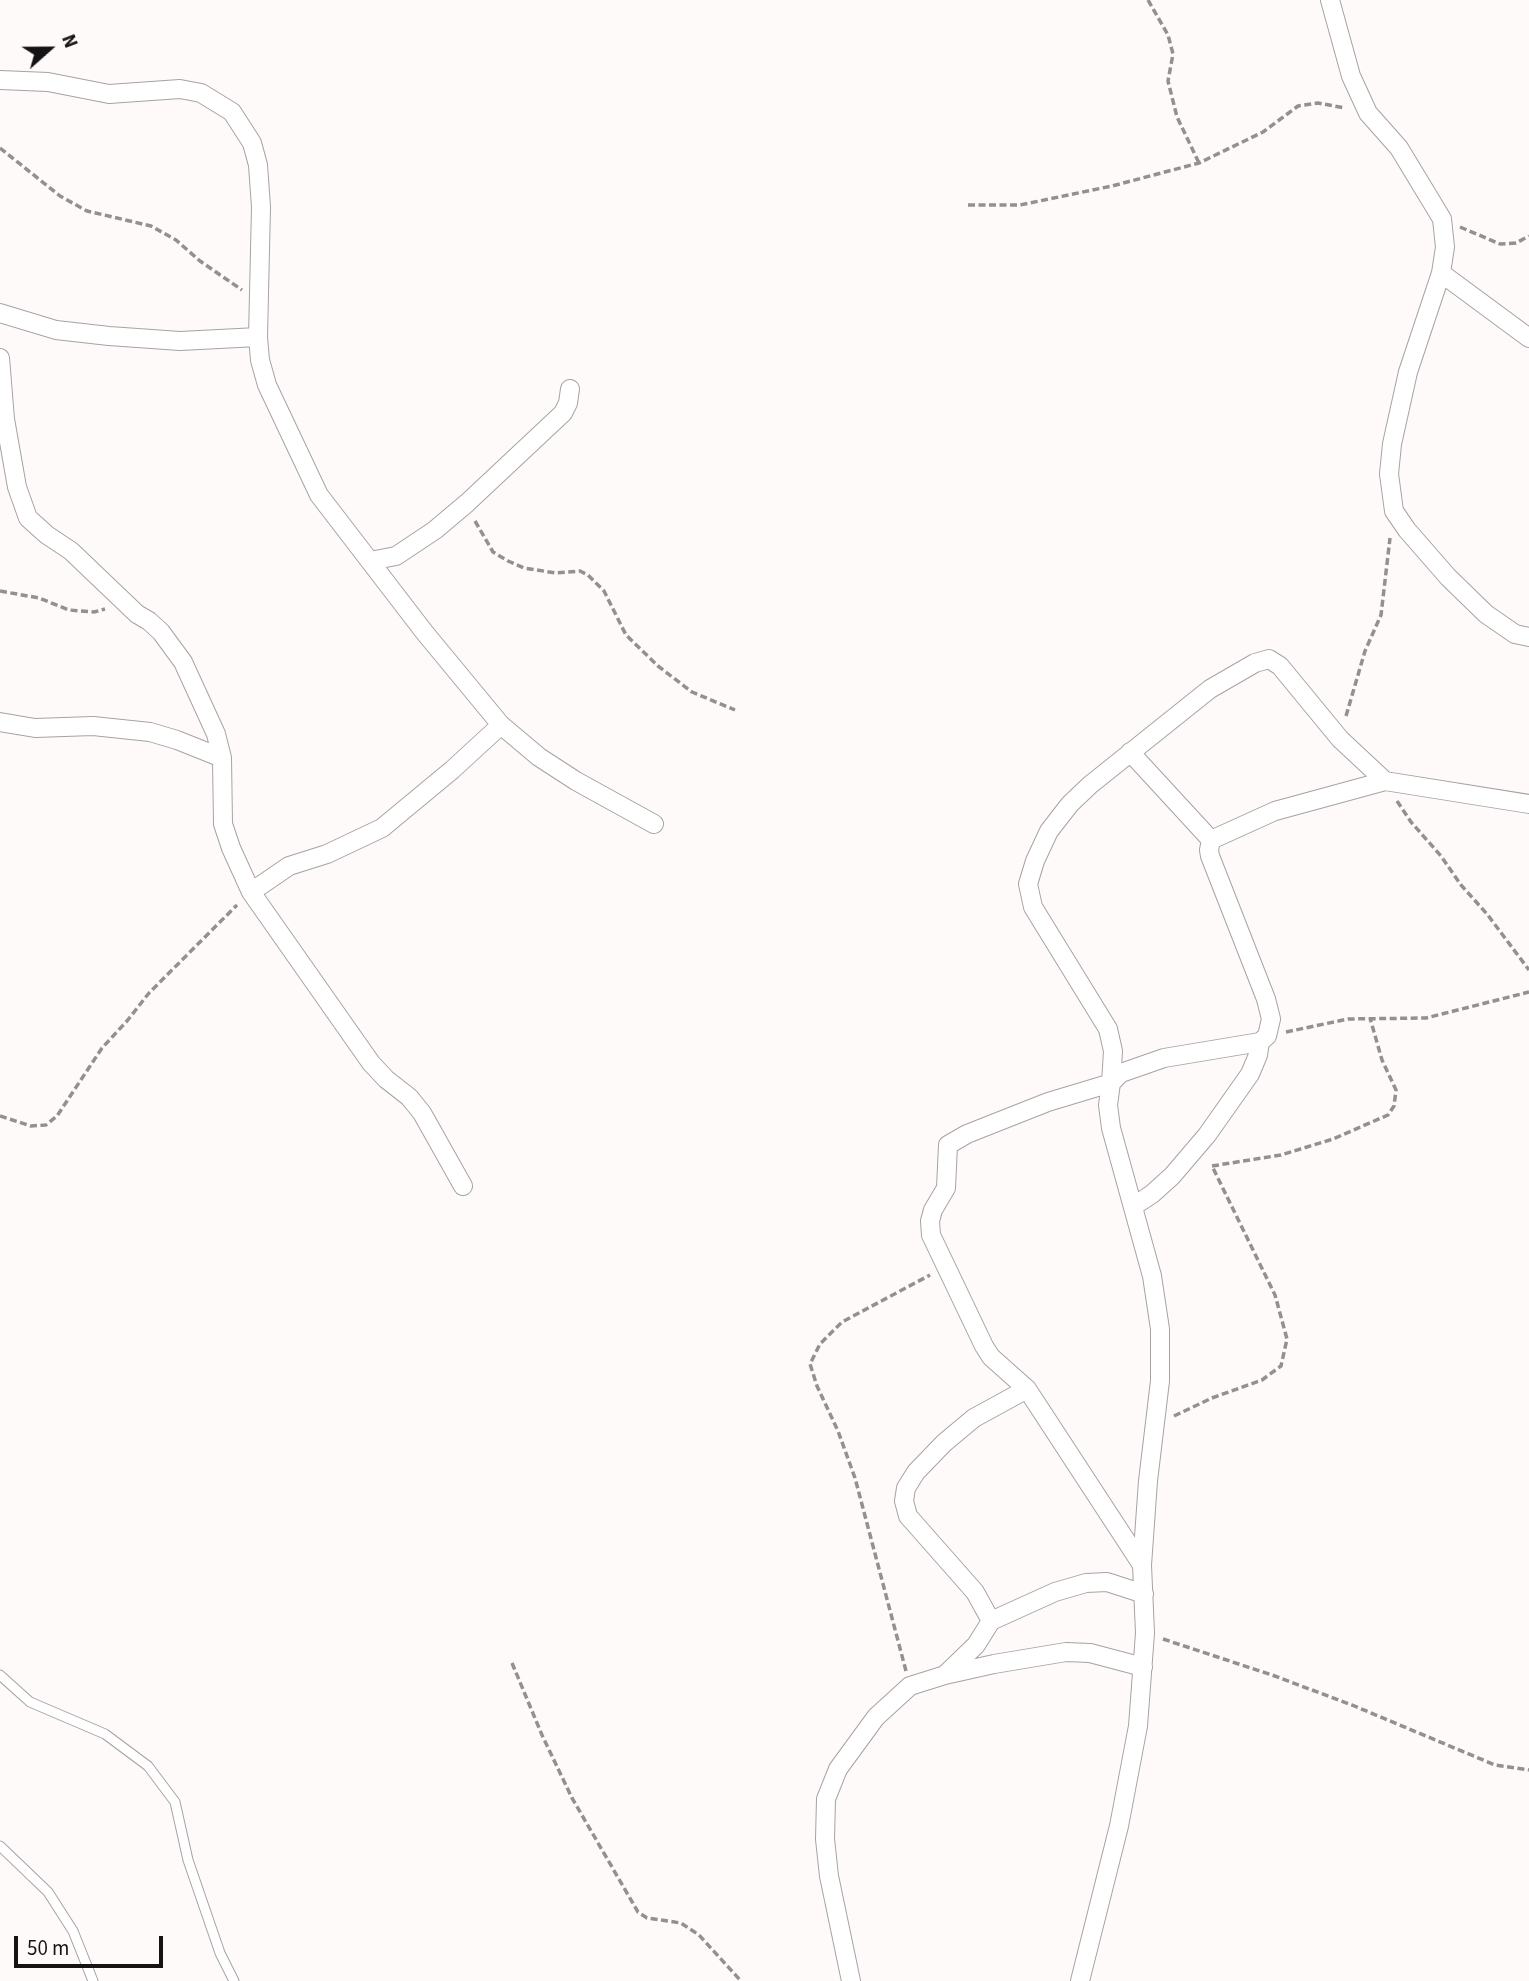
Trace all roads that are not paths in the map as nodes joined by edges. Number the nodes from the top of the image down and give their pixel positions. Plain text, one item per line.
1 (1330, 0) edge
2 (0, 80) edge
3 (1441, 273) junction
4 (0, 313) edge
5 (258, 338) junction
6 (1529, 338) edge
7 (0, 358) edge
8 (570, 389) dead end
9 (370, 561) junction
10 (1529, 637) edge
11 (0, 722) edge
12 (501, 725) junction
13 (1130, 752) junction
14 (222, 758) junction
15 (1385, 781) junction
16 (1529, 804) edge
17 (654, 824) dead end
18 (1211, 840) junction
19 (251, 891) junction
20 (1263, 1039) junction
21 (1111, 1083) junction
22 (463, 1186) dead end
23 (1134, 1206) junction
24 (1027, 1389) junction
25 (1142, 1565) junction
26 (1144, 1594) junction
27 (991, 1621) junction
28 (1143, 1667) junction
29 (0, 1675) edge
30 (945, 1675) junction
31 (0, 1846) edge
32 (93, 1981) edge
33 (234, 1981) edge
34 (851, 1981) edge
35 (1080, 1981) edge

1 - 3 street
2 - 5 street
3 - 6 street
3 - 10 street
4 - 5 street
5 - 9 street
7 - 14 street
8 - 9 street
9 - 12 street
11 - 14 street
12 - 17 street
12 - 19 street
13 - 15 street
13 - 18 street
13 - 21 street
14 - 19 street
15 - 16 street
15 - 18 street
18 - 20 street
19 - 22 street
20 - 21 street
20 - 23 street
21 - 23 street
21 - 24 street
23 - 25 street
24 - 25 street
24 - 27 street
25 - 26 street
26 - 27 street
26 - 28 street
27 - 30 street
28 - 30 street
28 - 35 street
29 - 33 lane
30 - 34 street
31 - 32 lane

